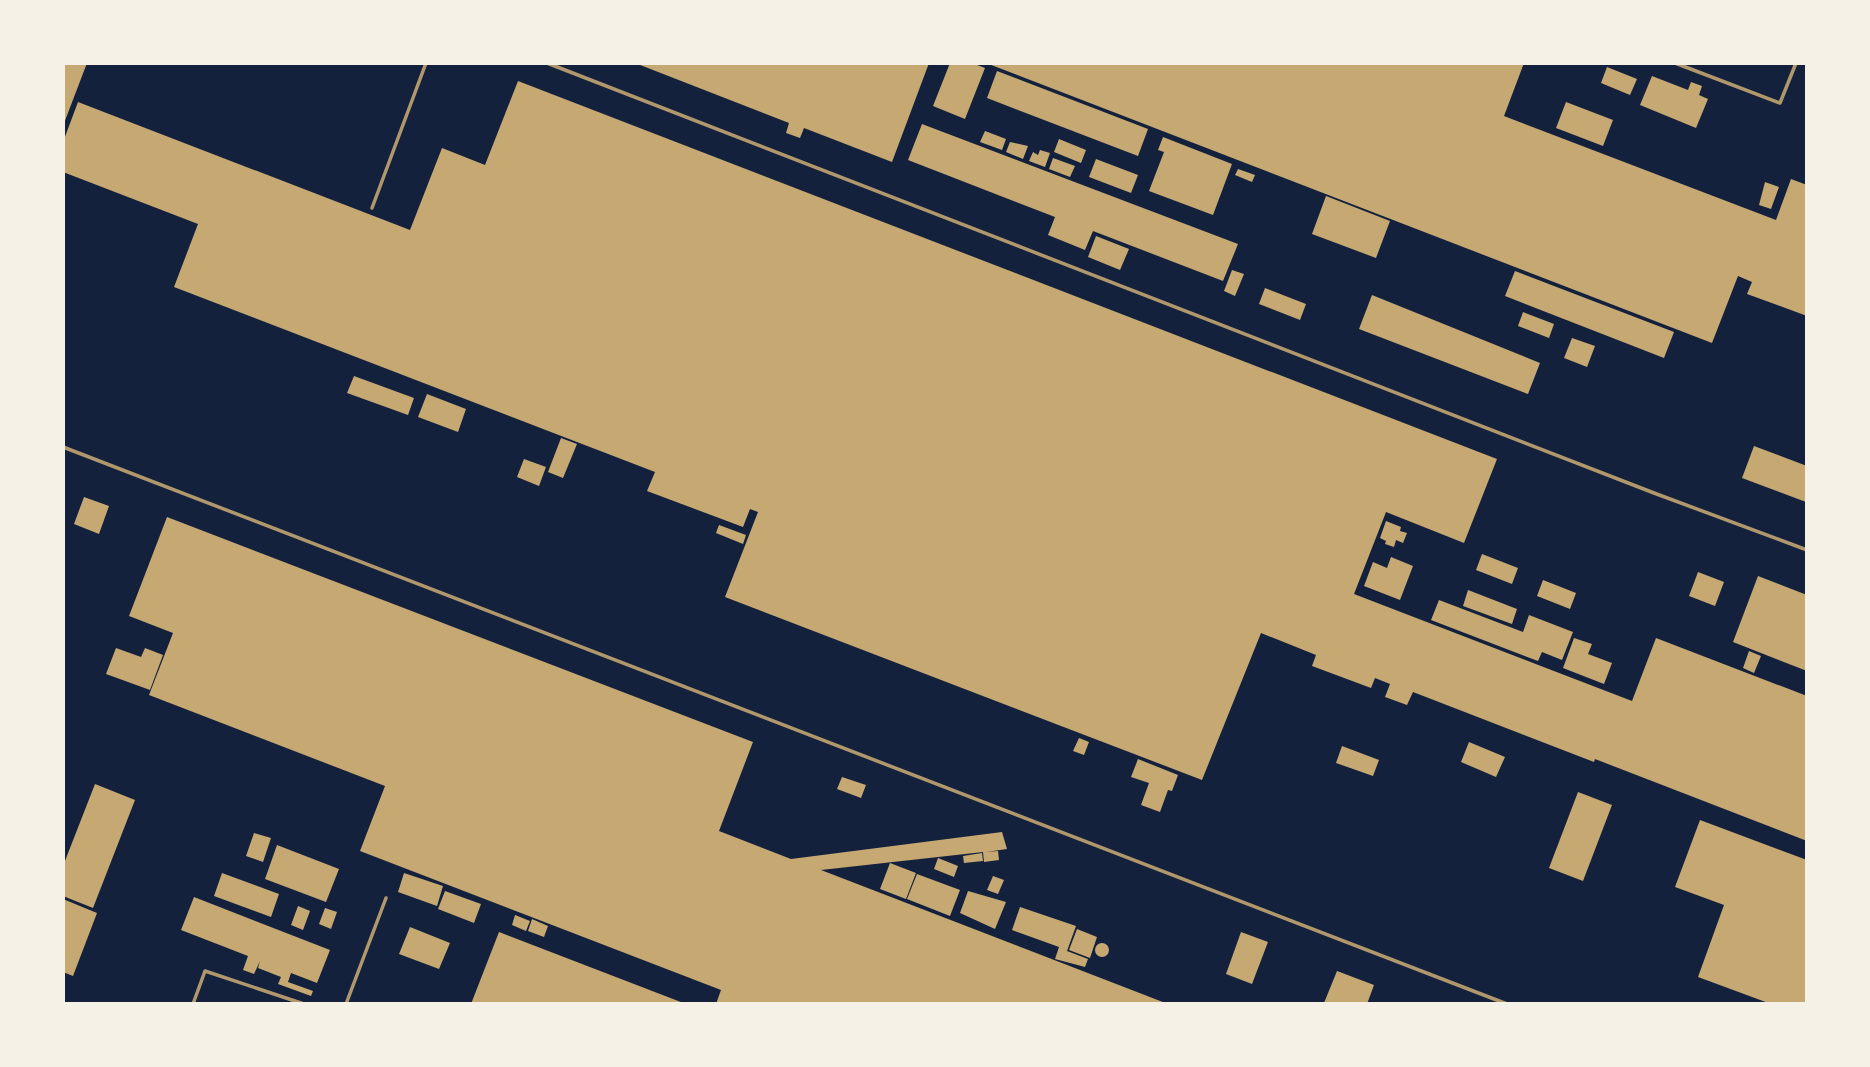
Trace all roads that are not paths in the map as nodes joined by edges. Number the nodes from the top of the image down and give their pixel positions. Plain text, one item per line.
1 (426, 63) edge
2 (547, 63) edge
3 (1675, 63) edge
4 (1796, 63) edge
5 (372, 208) dead end
6 (63, 447) edge
7 (1807, 550) edge
8 (386, 898) dead end
9 (194, 1004) edge
10 (304, 1004) edge
11 (346, 1004) edge
12 (1507, 1004) edge

1 - 5 lane
2 - 7 lane
3 - 4 lane
6 - 12 lane
8 - 11 lane
9 - 10 lane

